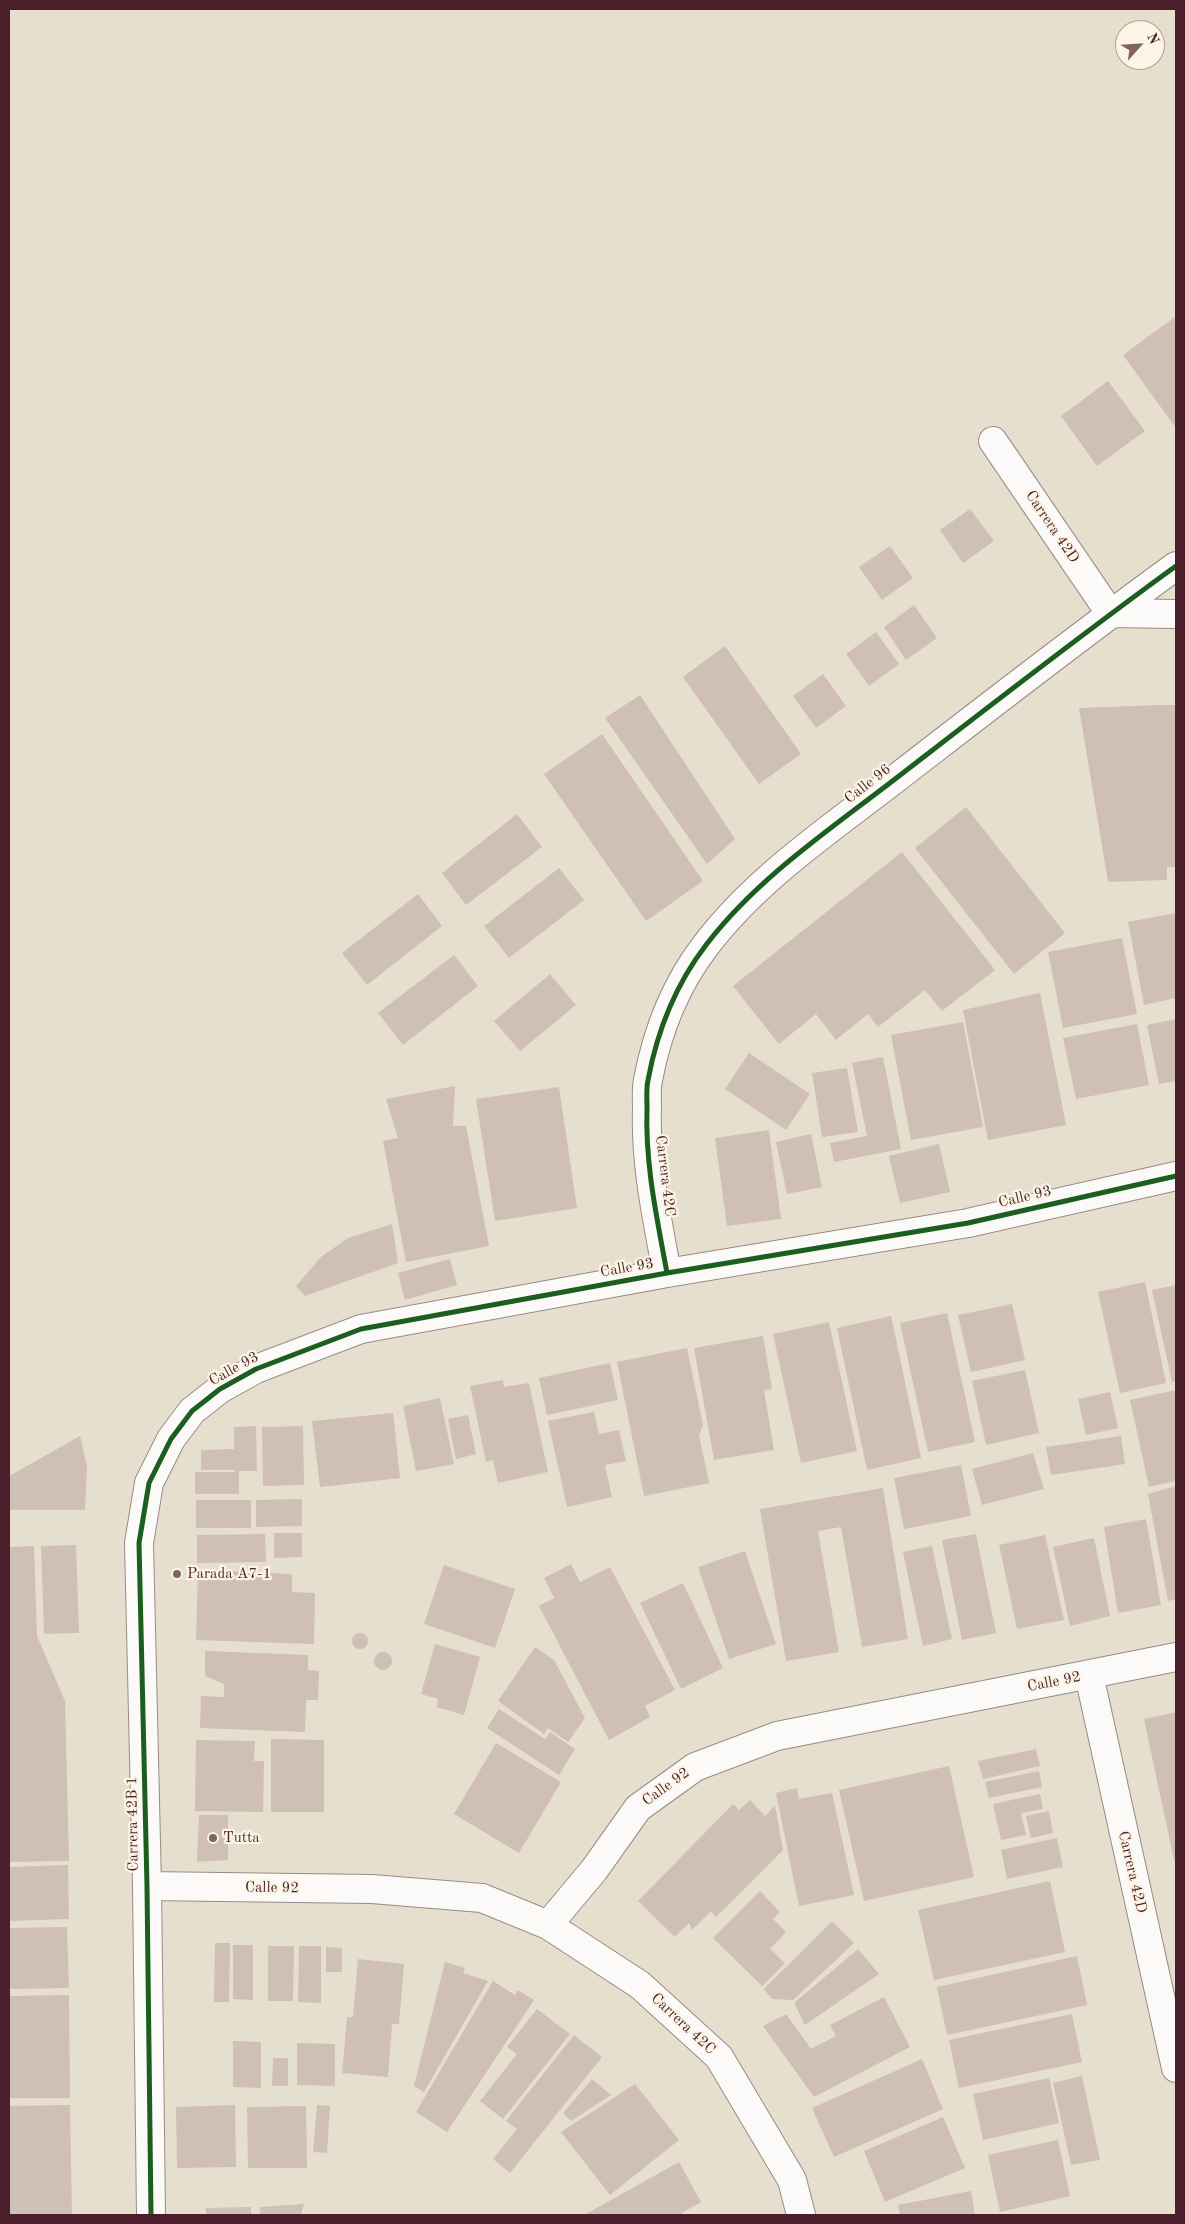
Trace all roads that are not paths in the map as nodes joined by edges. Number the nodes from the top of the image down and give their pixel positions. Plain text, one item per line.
1 (993, 441) dead end
2 (1176, 566) edge
3 (1110, 613) junction
4 (1176, 614) edge
5 (648, 1081) joint
6 (1176, 1176) edge
7 (667, 1273) junction
8 (171, 1439) joint
9 (1176, 1657) edge
10 (1089, 1675) junction
11 (147, 1886) junction
12 (548, 1925) junction
13 (1176, 2068) edge
14 (151, 2215) edge
15 (801, 2215) edge

1 - 3 street, Carrera 42D
2 - 3 street, Calle 96
3 - 4 street
3 - 5 street, Calle 96
5 - 7 street, Carrera 42C
6 - 7 street, Calle 93
7 - 8 street, Calle 93
8 - 11 street, Carrera 42B 1
9 - 10 street, Calle 92
10 - 12 street, Calle 92
10 - 13 street, Carrera 42D
11 - 12 street, Calle 92
11 - 14 street, Carrera 42B 1
12 - 15 street, Carrera 42C

